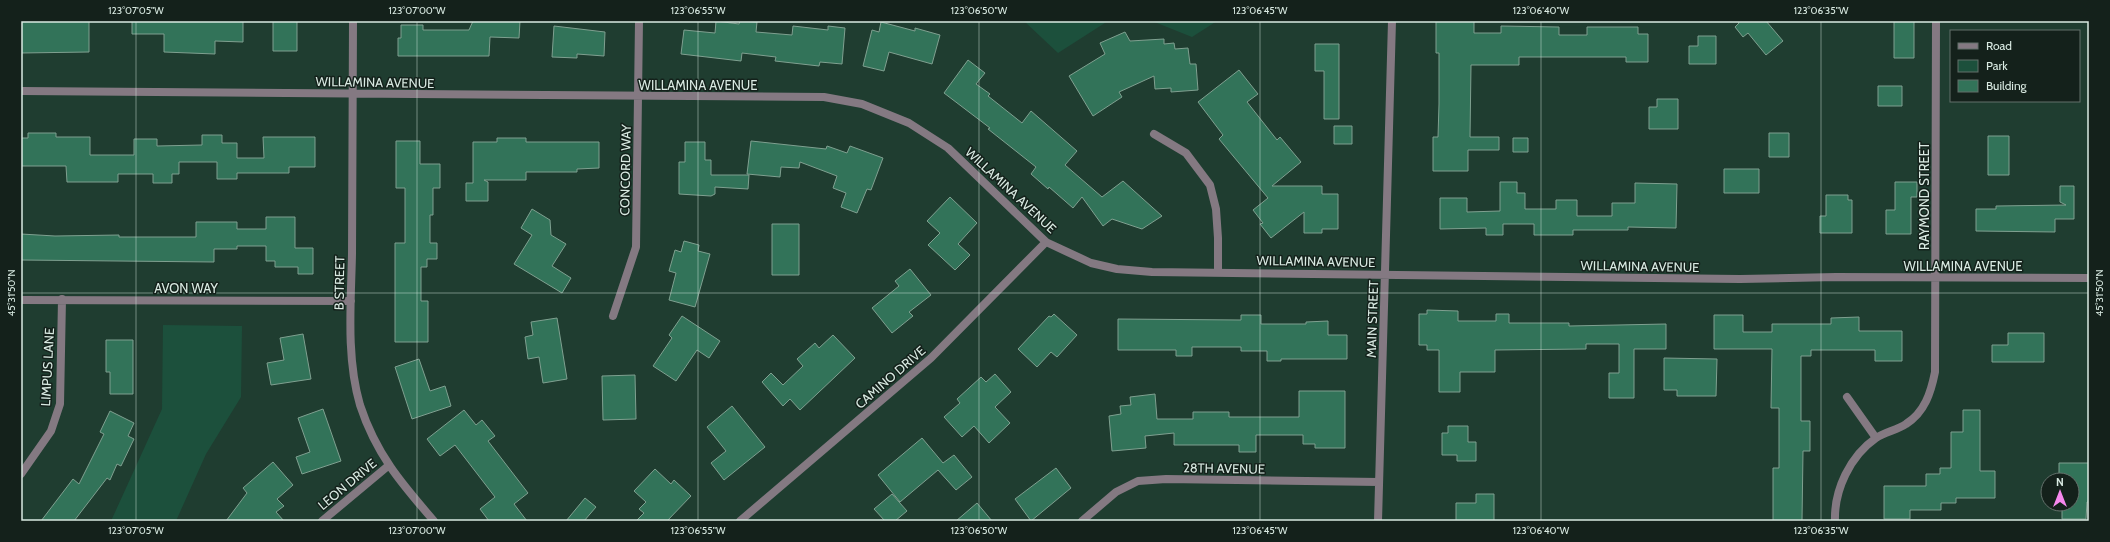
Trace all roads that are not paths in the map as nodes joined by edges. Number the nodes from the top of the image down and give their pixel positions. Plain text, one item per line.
1 (353, 21) edge
2 (639, 21) edge
3 (1392, 21) edge
4 (1936, 21) edge
5 (21, 91) edge
6 (353, 94) junction
7 (639, 97) junction
8 (1154, 134) dead end
9 (1046, 242) junction
10 (1218, 272) junction
11 (1385, 274) junction
12 (1935, 278) junction
13 (2089, 278) edge
14 (62, 299) junction
15 (21, 300) edge
16 (351, 302) junction
17 (613, 316) dead end
18 (1847, 397) dead end
19 (1876, 438) junction
20 (388, 466) junction
21 (21, 474) edge
22 (1379, 482) junction
23 (322, 521) edge
24 (434, 521) edge
25 (740, 521) edge
26 (1082, 521) edge
27 (1378, 521) edge
28 (1835, 521) edge

1 - 6 street, B STREET
2 - 7 street, CONCORD WAY
3 - 11 street, MAIN STREET
4 - 12 street, RAYMOND STREET
5 - 6 street, WILLAMINA AVENUE
6 - 7 street, WILLAMINA AVENUE
6 - 16 street, B STREET
7 - 9 street, WILLAMINA AVENUE
7 - 17 street, CONCORD WAY
8 - 10 street
9 - 10 street, WILLAMINA AVENUE
9 - 25 street, CAMINO DRIVE
10 - 11 street, WILLAMINA AVENUE
11 - 12 street, WILLAMINA AVENUE
11 - 22 street, MAIN STREET
12 - 13 street, WILLAMINA AVENUE
12 - 19 street, RAYMOND STREET
14 - 15 street, AVON WAY
14 - 16 street, AVON WAY
14 - 21 street, LIMPUS LANE
16 - 20 street, B STREET
18 - 19 street
19 - 28 street, RAYMOND STREET
20 - 23 street, LEON DRIVE
20 - 24 street, B STREET
22 - 26 street, 28TH AVENUE
22 - 27 street, MAIN STREET

